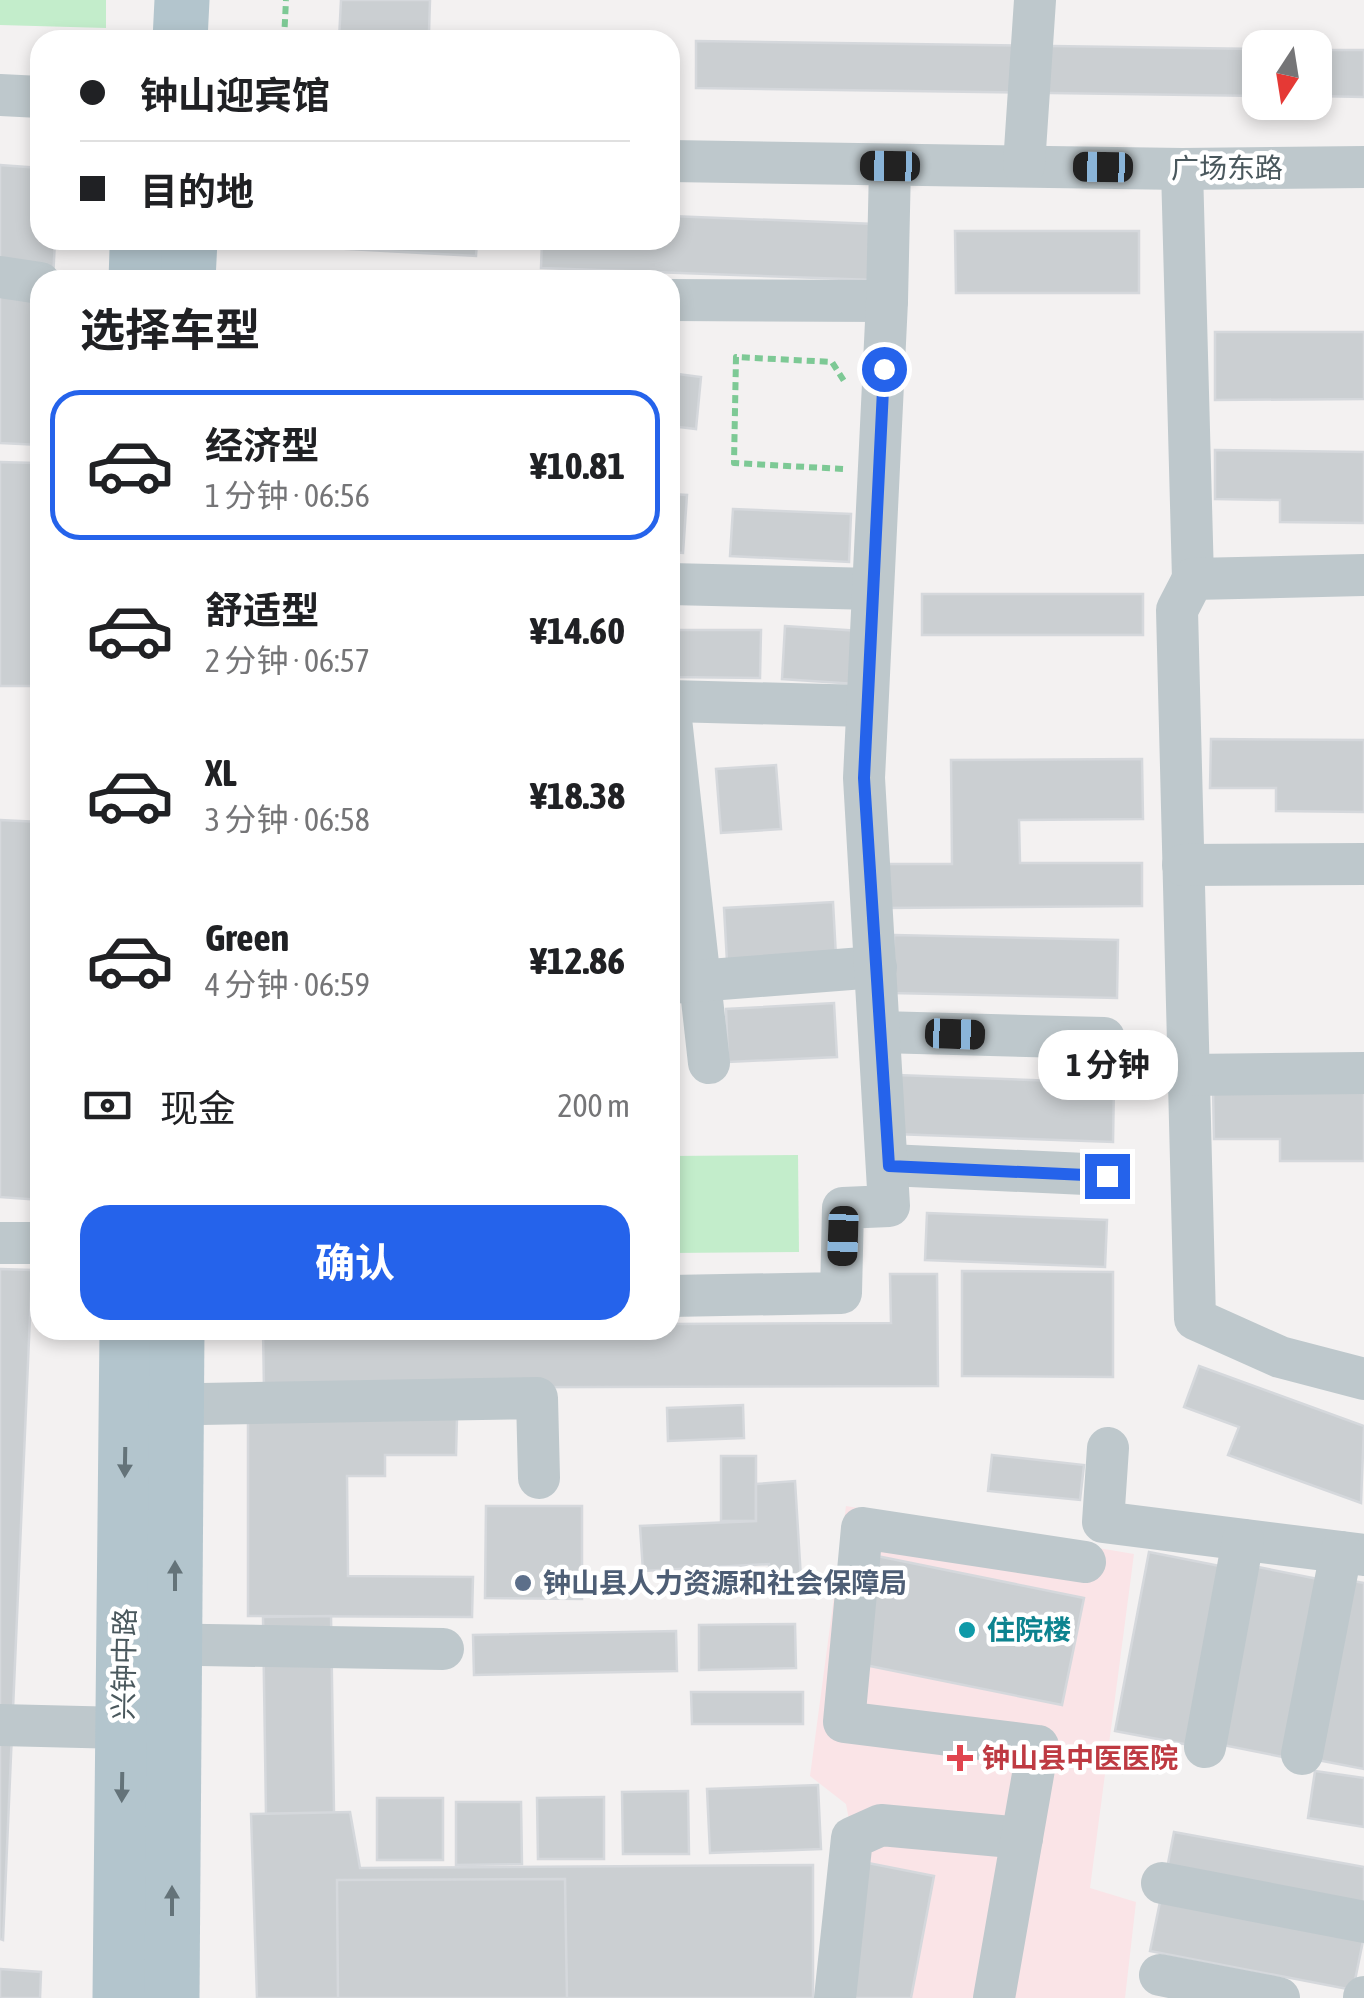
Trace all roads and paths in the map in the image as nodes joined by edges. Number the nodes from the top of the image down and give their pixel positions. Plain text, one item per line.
1 (182, 0) edge
2 (286, 0) edge
3 (1035, 0) edge
4 (180, 30) edge
5 (284, 30) edge
6 (0, 95) edge
7 (30, 96) edge
8 (680, 161) edge
9 (1024, 165) junction
10 (890, 166) junction
11 (1364, 167) edge
12 (1182, 169) junction
13 (0, 276) edge
14 (30, 281) edge
15 (680, 300) edge
16 (887, 301) junction
17 (847, 386) dead end
18 (854, 464) junction
19 (1364, 575) edge
20 (1193, 579) junction
21 (680, 584) edge
22 (873, 589) junction
23 (680, 701) edge
24 (867, 706) junction
25 (1364, 864) edge
26 (1183, 865) junction
27 (680, 891) edge
28 (876, 967) junction
29 (685, 982) edge
30 (880, 1032) junction
31 (1104, 1038) dead end
32 (709, 1063) dead end
33 (1364, 1073) edge
34 (1189, 1075) junction
35 (889, 1166) junction
36 (1107, 1176) dead end
37 (30, 1242) edge
38 (0, 1243) edge
39 (680, 1296) edge
40 (130, 1340) edge
41 (173, 1340) edge
42 (1364, 1379) edge
43 (151, 1404) junction
44 (1108, 1448) dead end
45 (538, 1478) dead end
46 (1242, 1540) junction
47 (1353, 1554) edge
48 (1085, 1562) dead end
49 (149, 1644) junction
50 (443, 1649) dead end
51 (0, 1725) edge
52 (123, 1728) junction
53 (1205, 1747) dead end
54 (1302, 1754) dead end
55 (1022, 1838) junction
56 (1162, 1883) dead end
57 (1364, 1922) edge
58 (1160, 1974) dead end
59 (120, 1998) edge
60 (172, 1998) edge
61 (835, 1998) edge
62 (994, 1998) edge
63 (1280, 1998) edge

1 - 4 main road
2 - 5 path
3 - 9 street
6 - 7 street
8 - 10 street, 广场东路
9 - 10 street, 广场东路
9 - 12 street, 广场东路
10 - 16 street
11 - 12 street, 广场东路
12 - 20 street
13 - 14 street
15 - 16 street
16 - 18 street
17 - 18 path
18 - 22 street
19 - 20 street
20 - 26 street
21 - 22 street
22 - 24 street
23 - 24 street
24 - 28 street
25 - 26 street
26 - 34 street
27 - 29 street
28 - 29 street
28 - 30 street
29 - 32 street
30 - 31 street
30 - 35 street
33 - 34 street
34 - 42 street
35 - 36 street
35 - 39 street
37 - 38 street
40 - 43 main road, 兴钟中路
41 - 43 main road, 兴钟中路
43 - 45 street
43 - 49 main road, 兴钟中路
44 - 46 street
46 - 47 street
46 - 53 street
47 - 54 street
48 - 55 street
49 - 50 street
49 - 52 main road, 兴钟中路
60 -> 49 main road, 兴钟中路
51 - 52 street
52 -> 59 main road, 兴钟中路
55 - 61 street
55 - 62 street
56 - 57 street
58 - 63 street

